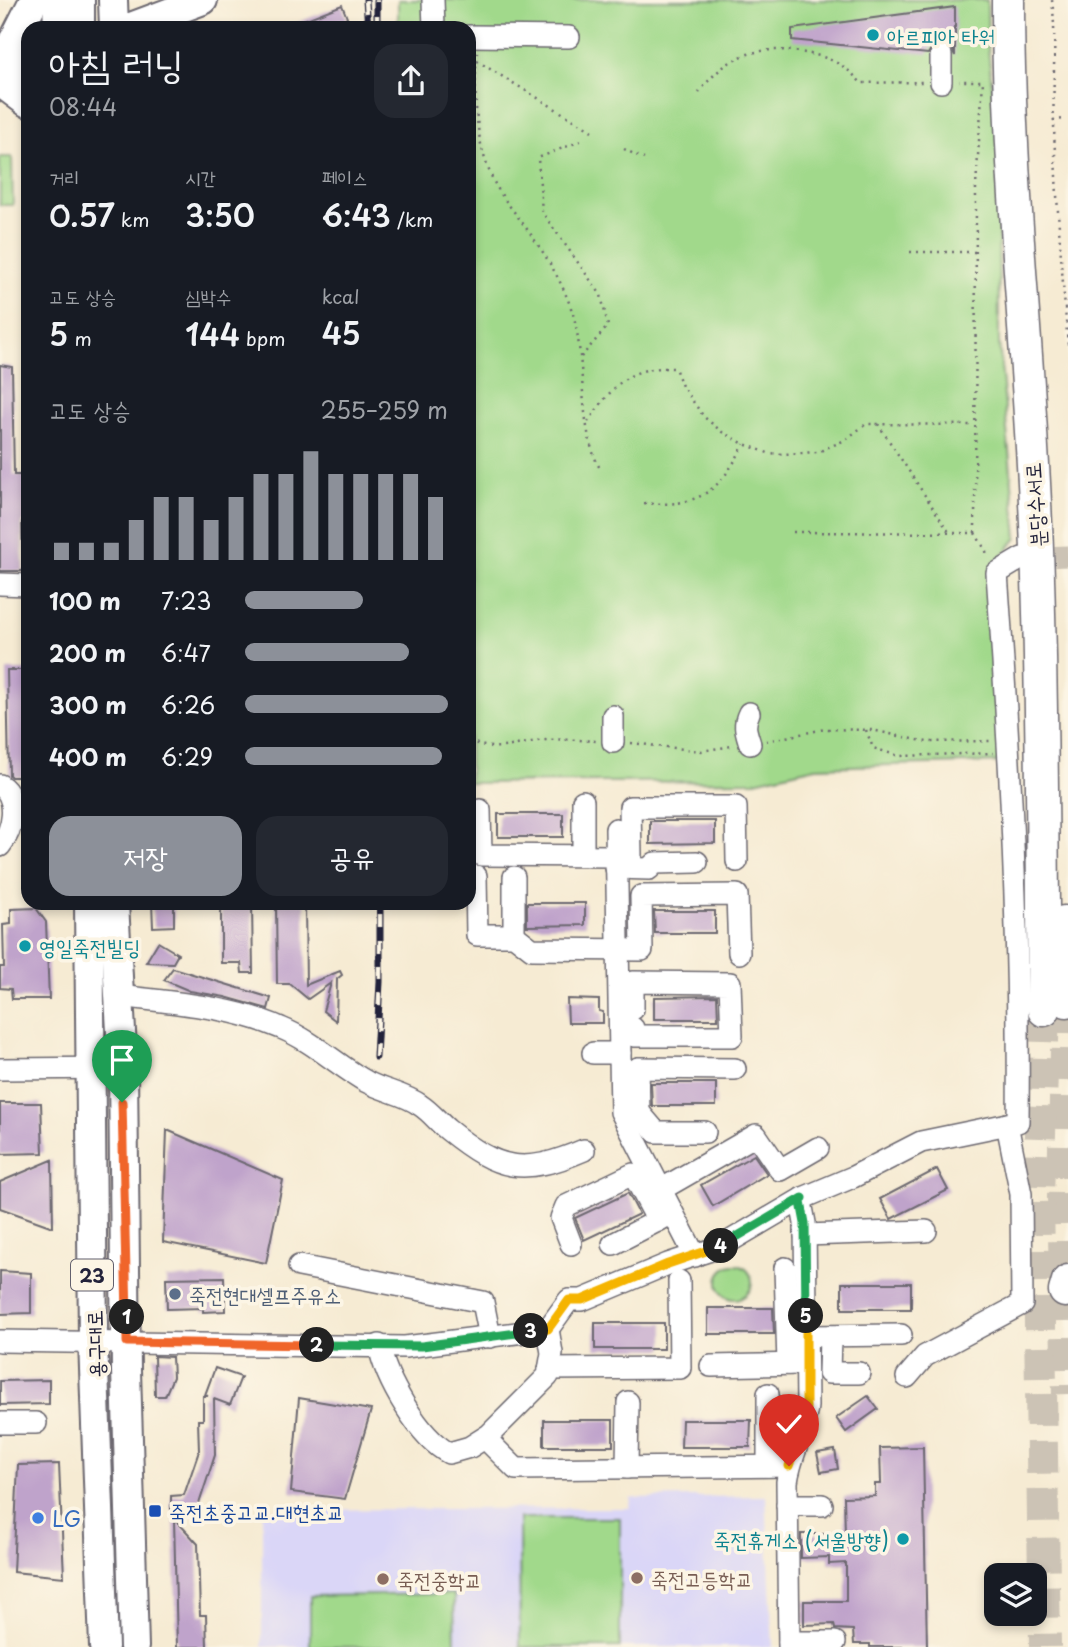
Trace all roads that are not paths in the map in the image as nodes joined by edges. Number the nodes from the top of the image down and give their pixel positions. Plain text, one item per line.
1 (34, 0) edge
2 (57, 0) edge
3 (80, 0) edge
4 (97, 0) edge
5 (113, 0) edge
6 (433, 0) edge
7 (1008, 0) edge
8 (1027, 0) edge
9 (196, 1) edge
10 (23, 21) edge
11 (58, 21) edge
12 (80, 21) edge
13 (97, 21) edge
14 (114, 21) edge
15 (146, 21) edge
16 (180, 21) edge
17 (434, 21) edge
18 (21, 26) edge
19 (569, 37) dead end
20 (476, 41) edge
21 (941, 55) dead end
22 (0, 67) edge
23 (21, 68) edge
24 (0, 76) edge
25 (0, 82) edge
26 (941, 82) road end
27 (21, 98) edge
28 (1022, 558) tunnel mouth
29 (0, 584) edge
30 (21, 585) edge
31 (749, 713) dead end
32 (613, 716) dead end
33 (613, 742) road end
34 (750, 744) road end
35 (0, 785) edge
36 (583, 801) dead end
37 (480, 810) dead end
38 (616, 829) dead end
39 (0, 846) edge
40 (583, 855) junction
41 (737, 861) dead end
42 (696, 862) dead end
43 (621, 864) junction
44 (476, 876) dead end
45 (514, 877) dead end
46 (87, 910) edge
47 (117, 910) edge
48 (514, 935) junction
49 (617, 950) junction
50 (738, 953) dead end
51 (120, 996) junction
52 (1055, 1006) edge
53 (626, 1028) junction
54 (593, 1053) dead end
55 (620, 1053) junction
56 (90, 1068) junction
57 (122, 1068) junction
58 (0, 1069) edge
59 (735, 1069) dead end
60 (632, 1116) junction
61 (1012, 1123) junction
62 (705, 1132) dead end
63 (818, 1147) dead end
64 (584, 1150) dead end
65 (662, 1189) junction
66 (803, 1198) junction
67 (666, 1217) junction
68 (926, 1231) dead end
69 (805, 1235) junction
70 (571, 1244) dead end
71 (613, 1244) dead end
72 (695, 1256) junction
73 (299, 1266) dead end
74 (785, 1268) dead end
75 (679, 1281) dead end
76 (548, 1329) junction
77 (901, 1335) dead end
78 (806, 1336) junction
79 (830, 1336) junction
80 (490, 1337) junction
81 (0, 1341) edge
82 (93, 1341) junction
83 (127, 1342) junction
84 (379, 1345) junction
85 (797, 1364) junction
86 (712, 1366) dead end
87 (549, 1369) junction
88 (859, 1373) dead end
89 (907, 1377) dead end
90 (768, 1394) dead end
91 (628, 1402) dead end
92 (0, 1423) edge
93 (36, 1423) dead end
94 (491, 1444) dead end
95 (768, 1466) junction
96 (789, 1466) junction
97 (627, 1468) junction
98 (787, 1505) junction
99 (822, 1505) dead end
100 (835, 1642) dead end
101 (789, 1645) edge
102 (104, 1647) edge
103 (134, 1647) edge

1 - 10 main road
2 - 11 main road
3 - 12 main road
4 - 13 main road
5 - 14 main road
6 - 17 street
7 - 52 highway, 분당수서로
8 - 52 highway, 분당수서로
9 - 15 main road
9 - 16 main road
18 - 22 main road
19 - 20 street
21 - 26 street
23 - 24 main road
25 - 27 main road
28 - 61 street
29 - 30 street
31 - 34 street
32 - 33 street
35 - 39 street
36 - 40 street
37 - 40 street
38 - 43 street
40 - 43 street
41 - 43 street
42 - 43 street
43 - 49 street
44 - 48 street
45 - 48 street
46 - 56 main road, 용구대로 / 23
47 - 51 main road, 용구대로
48 - 49 street
49 - 50 street
49 - 53 street
51 - 57 main road, 용구대로
51 - 64 street
53 - 53 street
53 - 55 street
54 - 55 street
55 - 60 street
56 - 57 street
56 - 58 street
56 - 82 main road, 용구대로 / 23
57 - 83 main road, 용구대로
59 - 60 street
60 - 62 street
60 - 65 street
61 - 66 street
61 - 89 street
63 - 65 street
65 - 67 street
66 - 69 street
66 - 72 street
67 - 70 street
67 - 71 street
67 - 72 street
68 - 69 street
69 - 78 street
72 - 76 street
73 - 80 street
74 - 85 street
75 - 87 street
76 - 80 street
76 - 87 street
77 - 79 street
78 - 79 street
78 - 85 street
79 - 88 street
80 - 84 street
81 - 82 street
82 - 83 street
82 - 102 main road, 용구대로 / 23
83 - 84 street
83 - 103 main road, 용구대로
84 - 87 street
85 - 86 street
85 - 96 street
90 - 95 street
91 - 97 street
92 - 93 street
94 - 97 street
95 - 96 street
95 - 97 street
96 - 98 street
98 - 99 street
98 - 101 street
100 - 101 street

